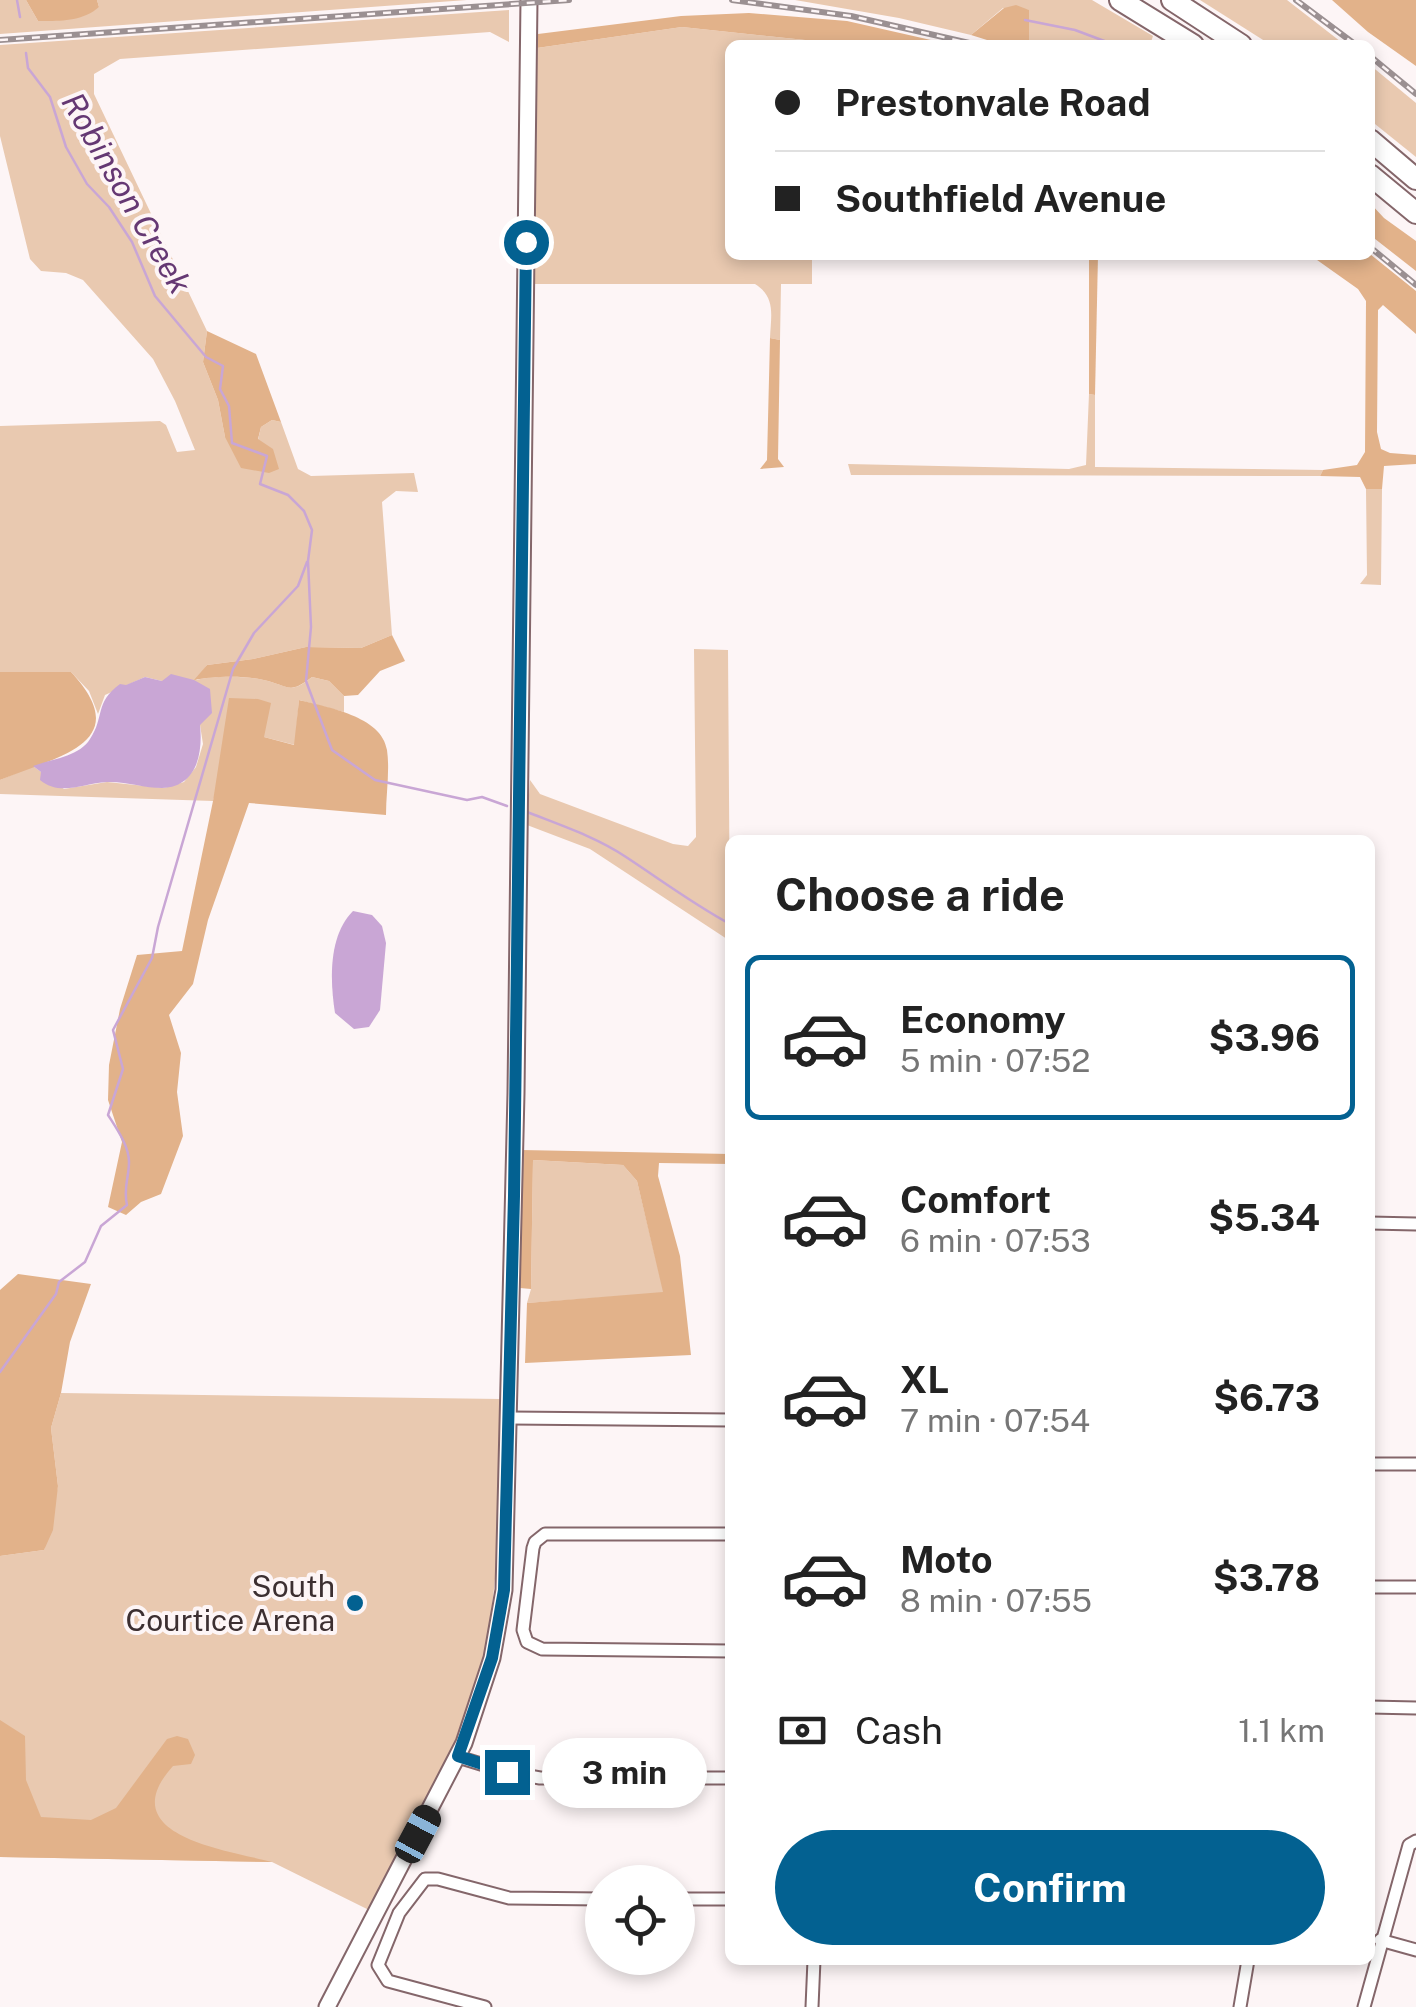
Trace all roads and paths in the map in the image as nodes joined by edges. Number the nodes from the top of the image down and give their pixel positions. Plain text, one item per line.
1 (529, 0) edge
2 (1120, 0) edge
3 (1172, 0) edge
4 (1185, 40) edge
5 (1233, 40) edge
6 (1375, 144) edge
7 (1375, 179) edge
8 (1416, 179) edge
9 (1416, 213) edge
10 (1375, 1223) edge
11 (1416, 1224) edge
12 (510, 1418) junction
13 (725, 1420) edge
14 (1375, 1464) edge
15 (1416, 1464) edge
16 (725, 1534) edge
17 (1375, 1586) edge
18 (1416, 1587) edge
19 (725, 1651) edge
20 (1375, 1707) edge
21 (1416, 1708) edge
22 (458, 1756) junction
23 (725, 1778) edge
24 (1416, 1840) edge
25 (585, 1899) edge
26 (695, 1899) edge
27 (725, 1899) edge
28 (1380, 1940) junction
29 (1416, 1950) edge
30 (1375, 1961) edge
31 (814, 1965) edge
32 (1247, 1965) edge
33 (1374, 1965) edge
34 (328, 2007) edge
35 (485, 2007) edge
36 (812, 2007) edge
37 (1240, 2007) edge
38 (1364, 2007) edge

1 - 12 street
2 - 4 highway
3 - 5 highway
6 - 8 highway
7 - 9 highway
10 - 11 street
12 - 13 street
12 - 22 street
14 - 15 street
16 - 19 street
17 - 18 street
20 - 21 street
22 - 23 street
22 - 34 street
24 - 28 street
25 - 35 street
26 - 27 street
28 - 29 street
28 - 30 street
31 - 36 street
32 - 37 street
33 - 38 street

